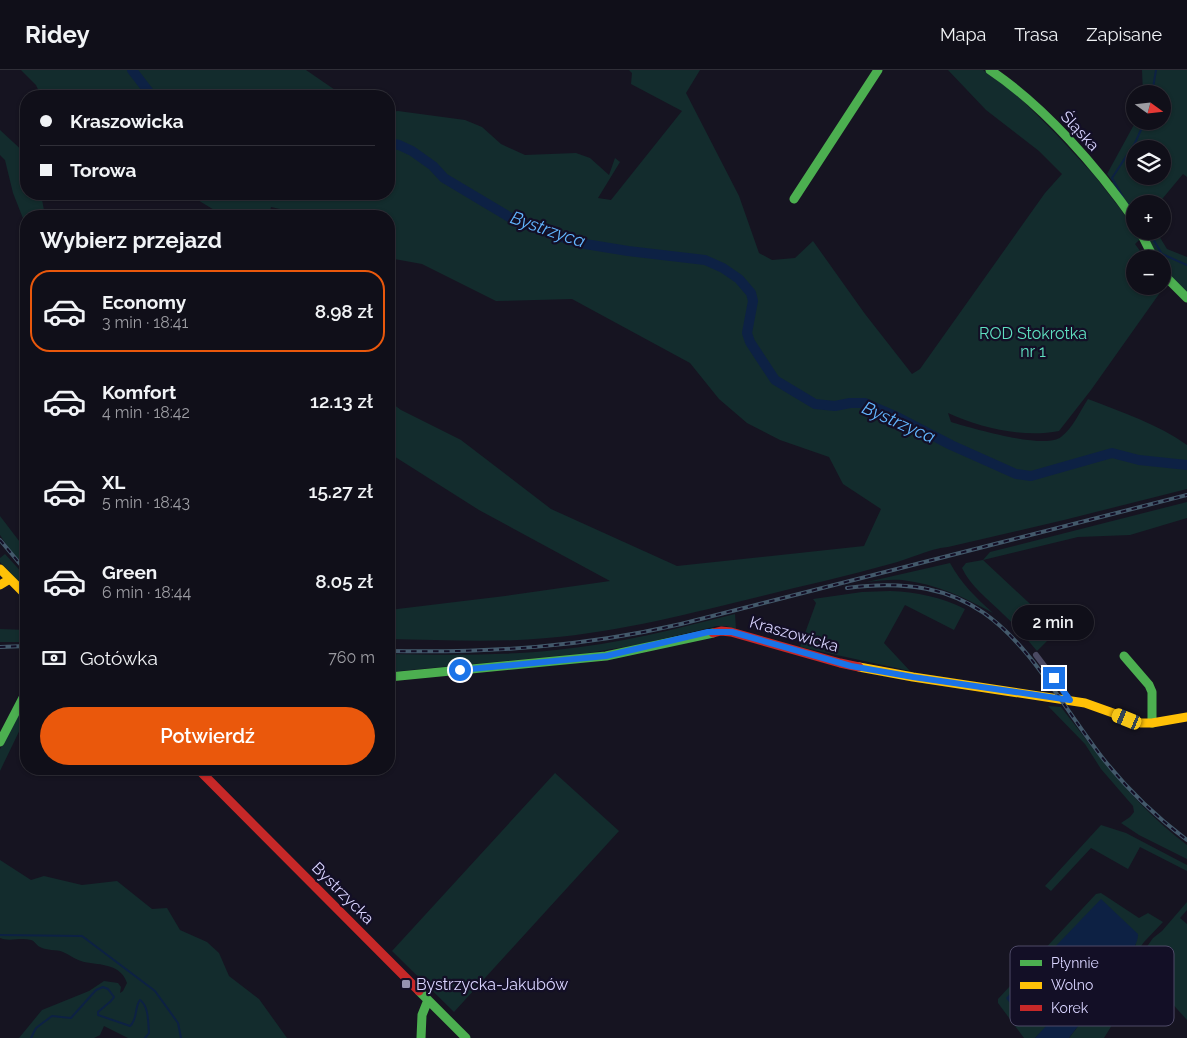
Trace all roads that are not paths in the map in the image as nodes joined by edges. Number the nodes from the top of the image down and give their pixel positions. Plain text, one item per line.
1 (878, 70) edge
2 (991, 71) edge
3 (794, 198) dead end
4 (1126, 209) edge
5 (1171, 282) edge
6 (1187, 298) edge
7 (0, 569) edge
8 (10, 579) junction
9 (0, 585) edge
10 (20, 589) edge
11 (1036, 655) dead end
12 (1124, 656) dead end
13 (395, 676) edge
14 (1070, 700) junction
15 (20, 704) edge
16 (1187, 716) edge
17 (1152, 723) junction
18 (0, 742) edge
19 (204, 775) edge
20 (428, 1000) junction
21 (421, 1038) edge
22 (466, 1038) edge

1 - 3 street
2 - 4 street, Śląska
5 - 6 street
7 - 8 street
8 - 9 street
8 - 10 street
11 - 14 street
12 - 17 street
13 - 14 street, Kraszowicka
14 - 17 street, Kraszowicka
15 - 18 street
16 - 17 street, Kraszowicka
19 - 20 street, Bystrzycka
20 - 21 street
20 - 22 street, Bystrzycka

